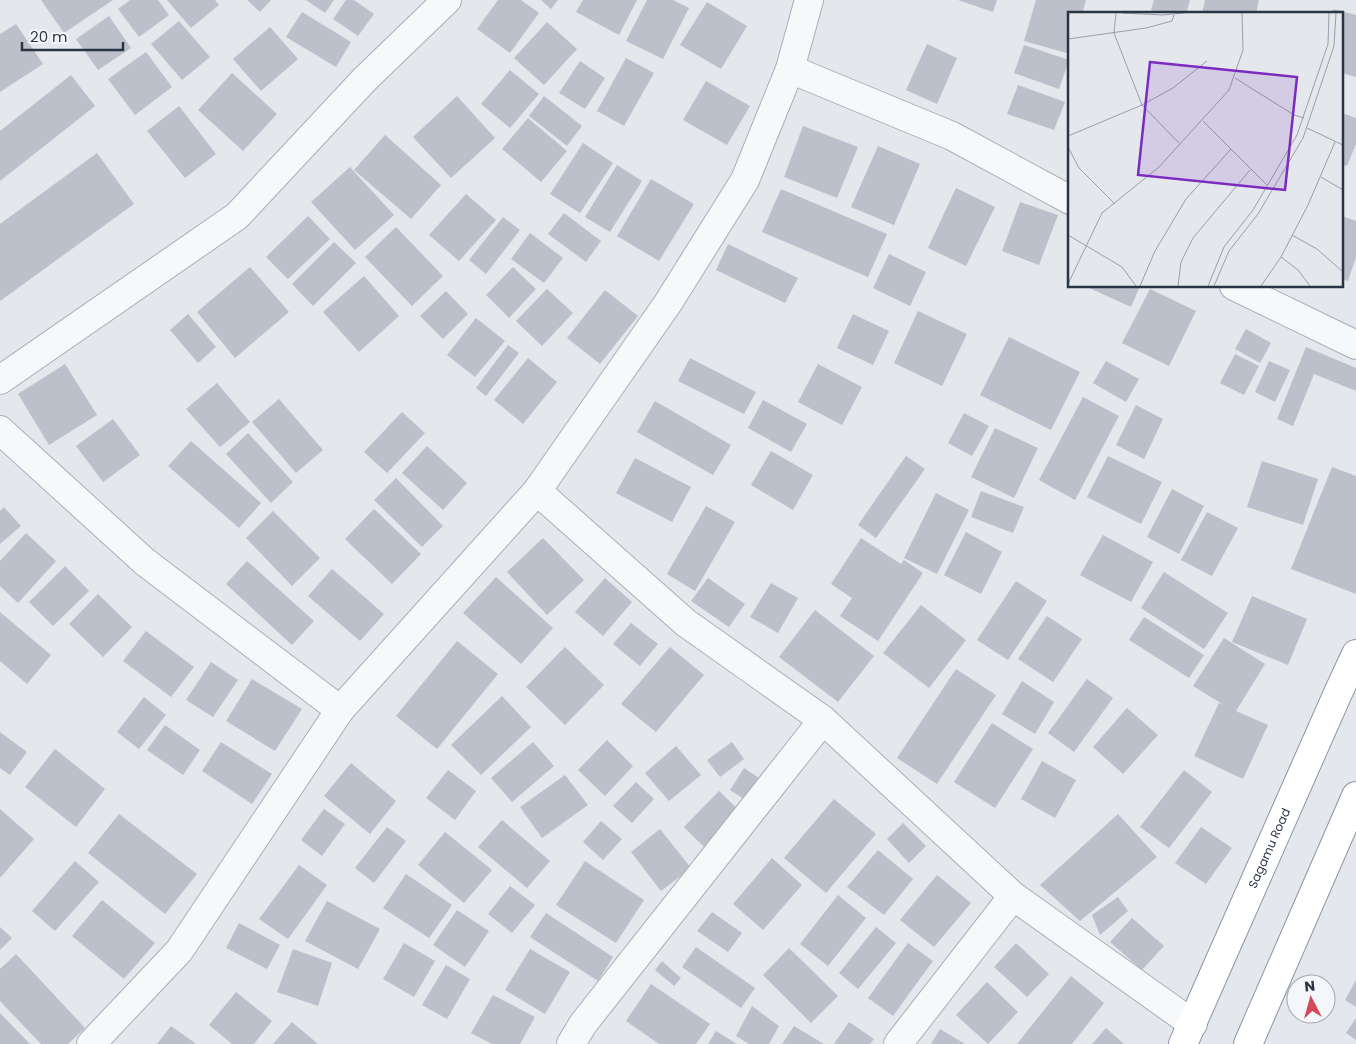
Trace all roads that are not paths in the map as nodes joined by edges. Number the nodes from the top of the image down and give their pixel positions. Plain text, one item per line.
1 (447, 0) edge
2 (809, 0) edge
3 (790, 69) junction
4 (1068, 199) edge
5 (1238, 288) edge
6 (1356, 345) edge
7 (0, 380) edge
8 (0, 430) edge
9 (537, 491) junction
10 (1356, 654) edge
11 (340, 710) junction
12 (823, 720) junction
13 (1356, 796) edge
14 (1013, 896) junction
15 (1188, 1034) edge
16 (92, 1044) edge
17 (571, 1044) edge
18 (898, 1044) edge
19 (1248, 1044) edge

1 - 7 street
2 - 3 street
3 - 4 street
3 - 9 street
5 - 6 street
8 - 11 street
9 - 11 street
9 - 12 street
10 - 15 highway, Sagamu Road
11 - 16 street
12 - 14 street
12 - 17 street
13 - 19 highway
14 - 15 street
14 - 18 street

